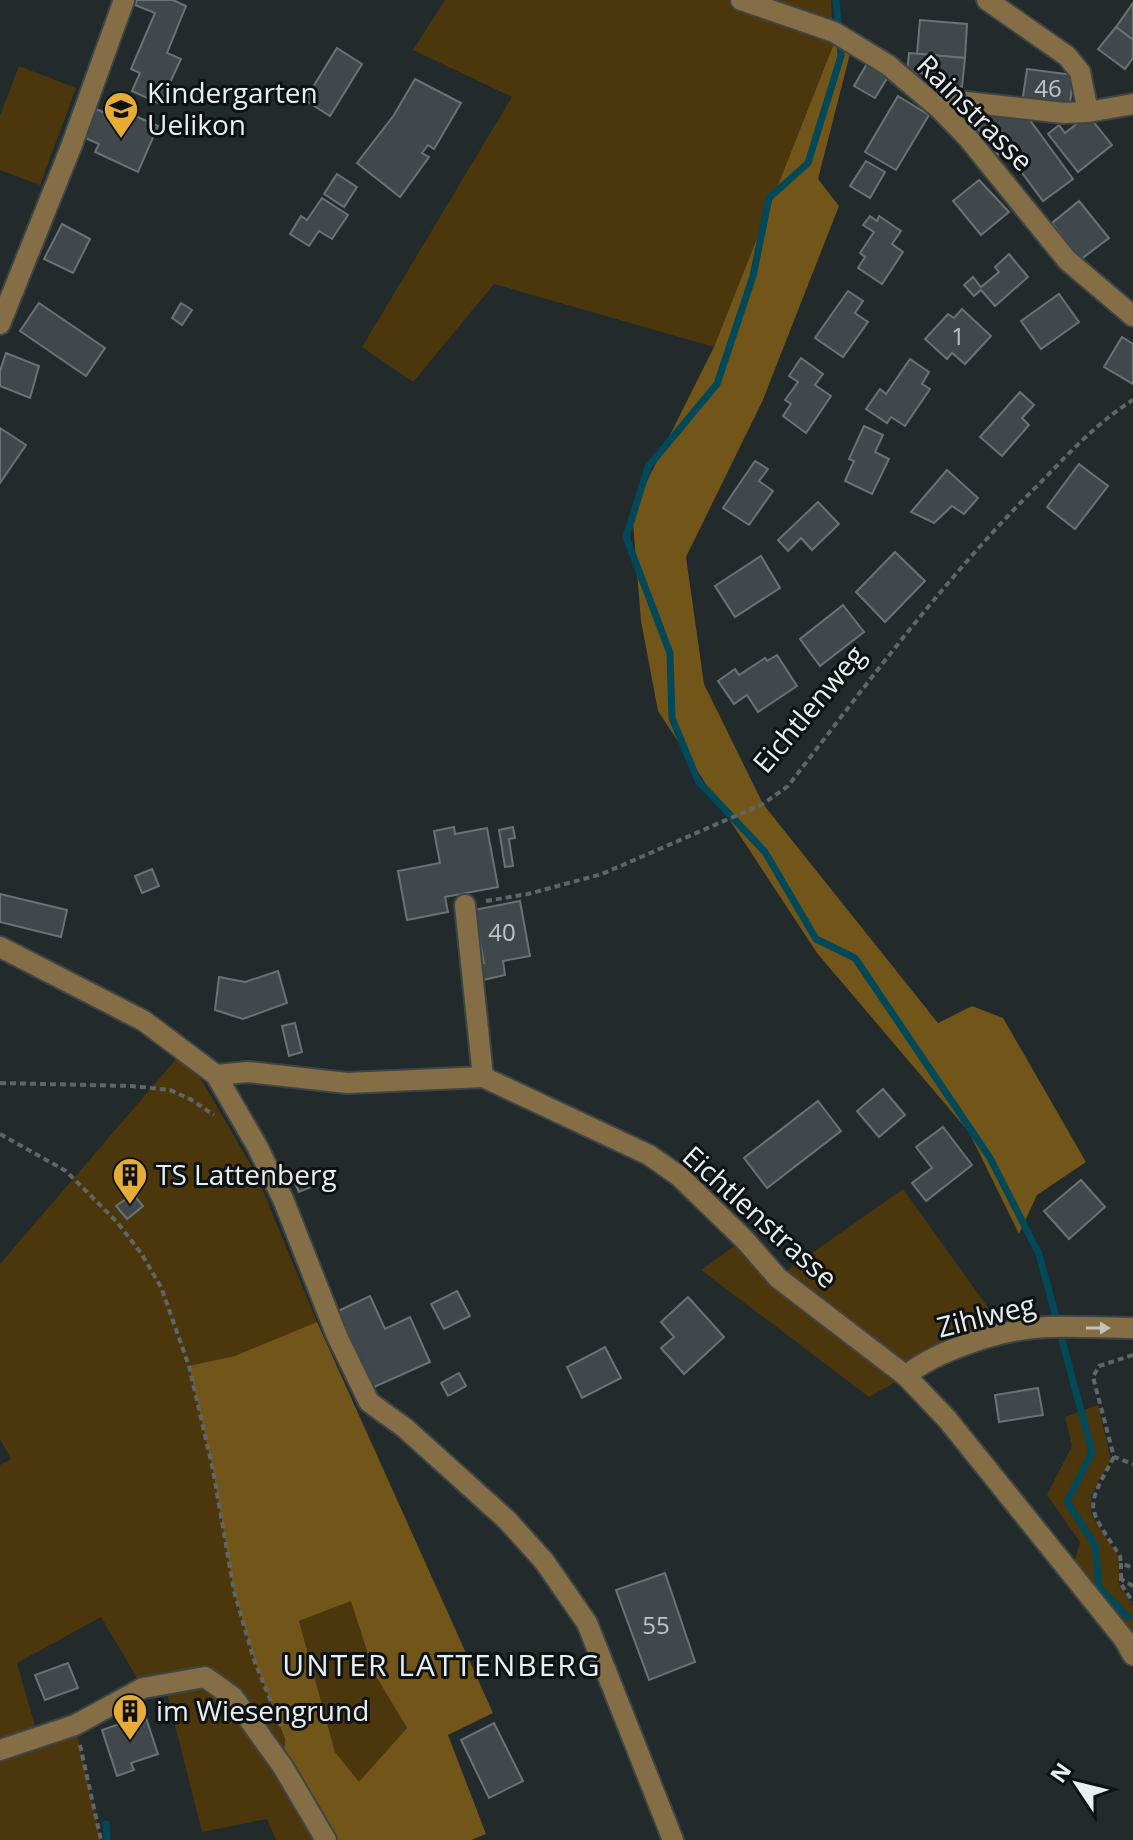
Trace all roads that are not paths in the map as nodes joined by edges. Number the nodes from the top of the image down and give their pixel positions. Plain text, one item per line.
1 (124, 0) edge
2 (741, 0) edge
3 (987, 0) edge
4 (1133, 104) edge
5 (941, 110) junction
6 (1088, 112) junction
7 (1133, 316) edge
8 (0, 324) edge
9 (465, 905) road end
10 (0, 947) edge
11 (216, 1075) junction
12 (483, 1077) junction
13 (1133, 1328) edge
14 (906, 1376) junction
15 (1133, 1655) edge
16 (0, 1750) edge
17 (326, 1840) edge
18 (673, 1840) edge

1 - 8 street
2 - 5 street, Rainstrasse
3 - 6 street
4 - 6 street
5 - 6 street
5 - 7 street, Rainstrasse
9 - 12 street
10 - 11 street
11 - 12 street, Eichtlenstrasse
11 - 18 street
12 - 14 street, Eichtlenstrasse
14 -> 13 street, Zihlweg
14 - 15 street, Eichtlenstrasse
16 - 17 street

